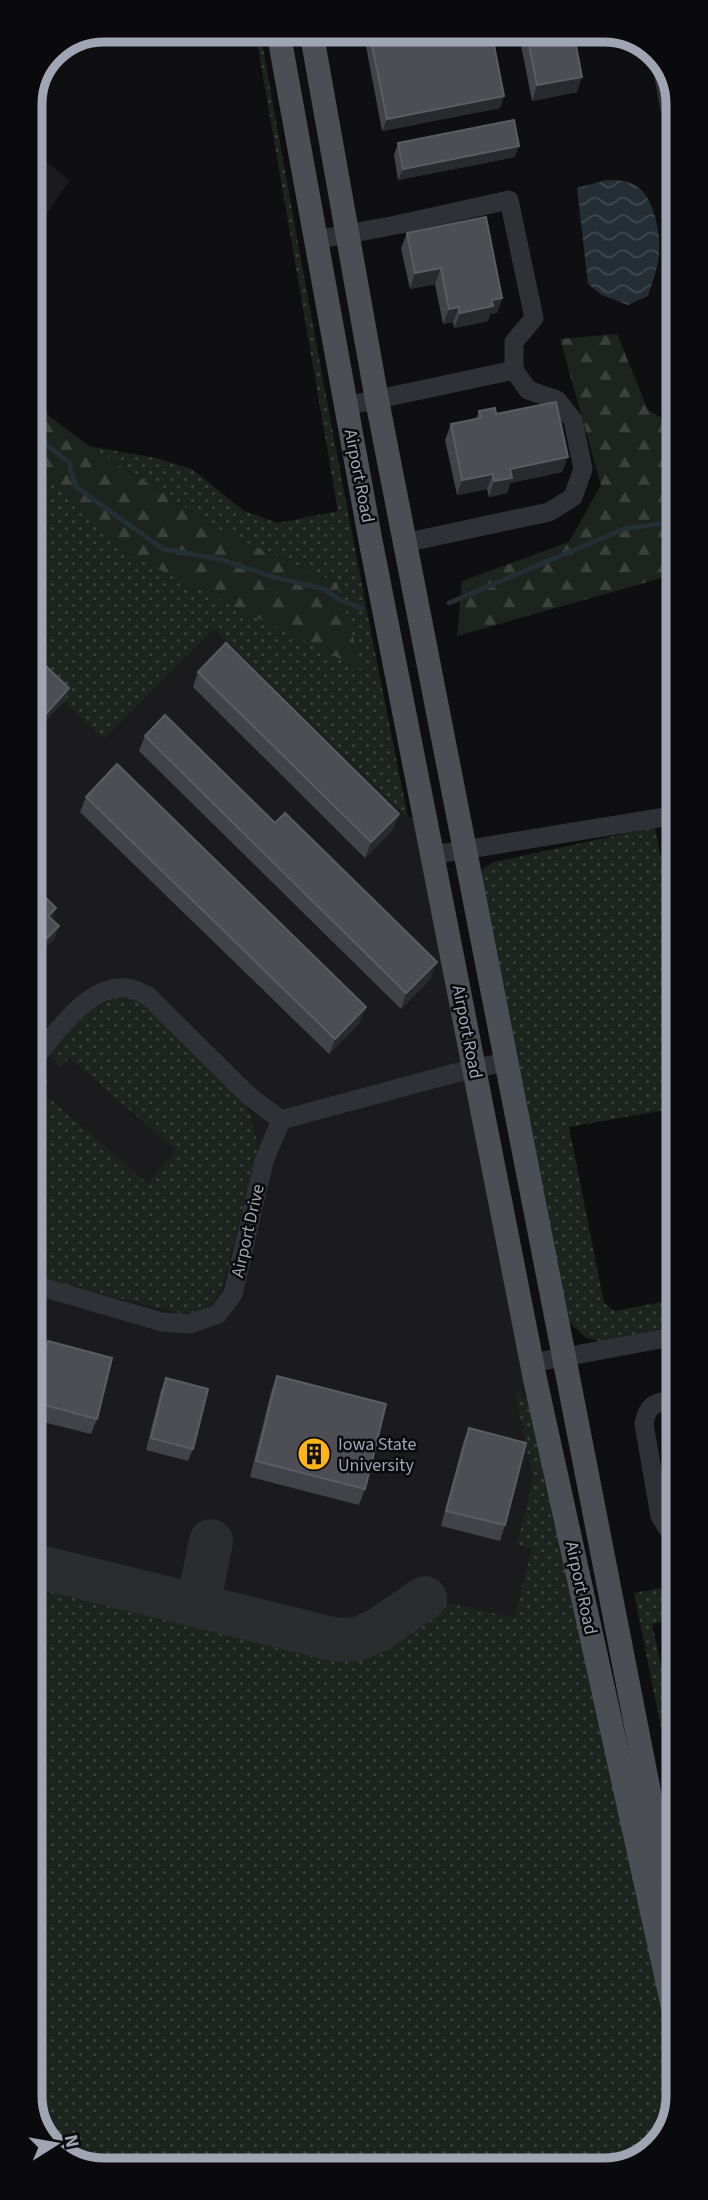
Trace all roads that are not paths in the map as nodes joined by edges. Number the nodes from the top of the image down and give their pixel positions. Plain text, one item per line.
1 (280, 42) edge
2 (313, 42) edge
3 (346, 235) junction
4 (315, 240) junction
5 (514, 370) junction
6 (377, 400) junction
7 (346, 406) junction
8 (404, 542) junction
9 (666, 817) edge
10 (463, 849) junction
11 (433, 855) junction
12 (42, 1050) edge
13 (505, 1062) junction
14 (474, 1068) junction
15 (281, 1120) junction
16 (42, 1287) edge
17 (666, 1338) edge
18 (564, 1357) junction
19 (532, 1363) junction
20 (666, 1401) edge
21 (666, 1526) edge
22 (666, 1870) edge
23 (666, 1975) edge

1 - 4 main road, Airport Road
2 - 3 main road, Airport Road
3 - 4 street
3 - 5 street
3 - 6 main road, Airport Road
4 - 7 main road, Airport Road
5 - 6 street
5 - 8 street
6 - 7 street
6 - 8 main road, Airport Road
7 - 11 main road, Airport Road
8 - 10 main road, Airport Road
9 - 10 street
10 - 11 street
10 - 13 main road, Airport Road
11 - 14 main road, Airport Road
12 - 15 street
13 - 14 street
13 - 18 main road, Airport Road
14 - 15 street
14 - 19 main road, Airport Road
15 - 16 street, Airport Drive
17 - 18 street
18 - 19 street
18 - 22 main road, Airport Road
19 - 23 main road, Airport Road
20 - 21 street

